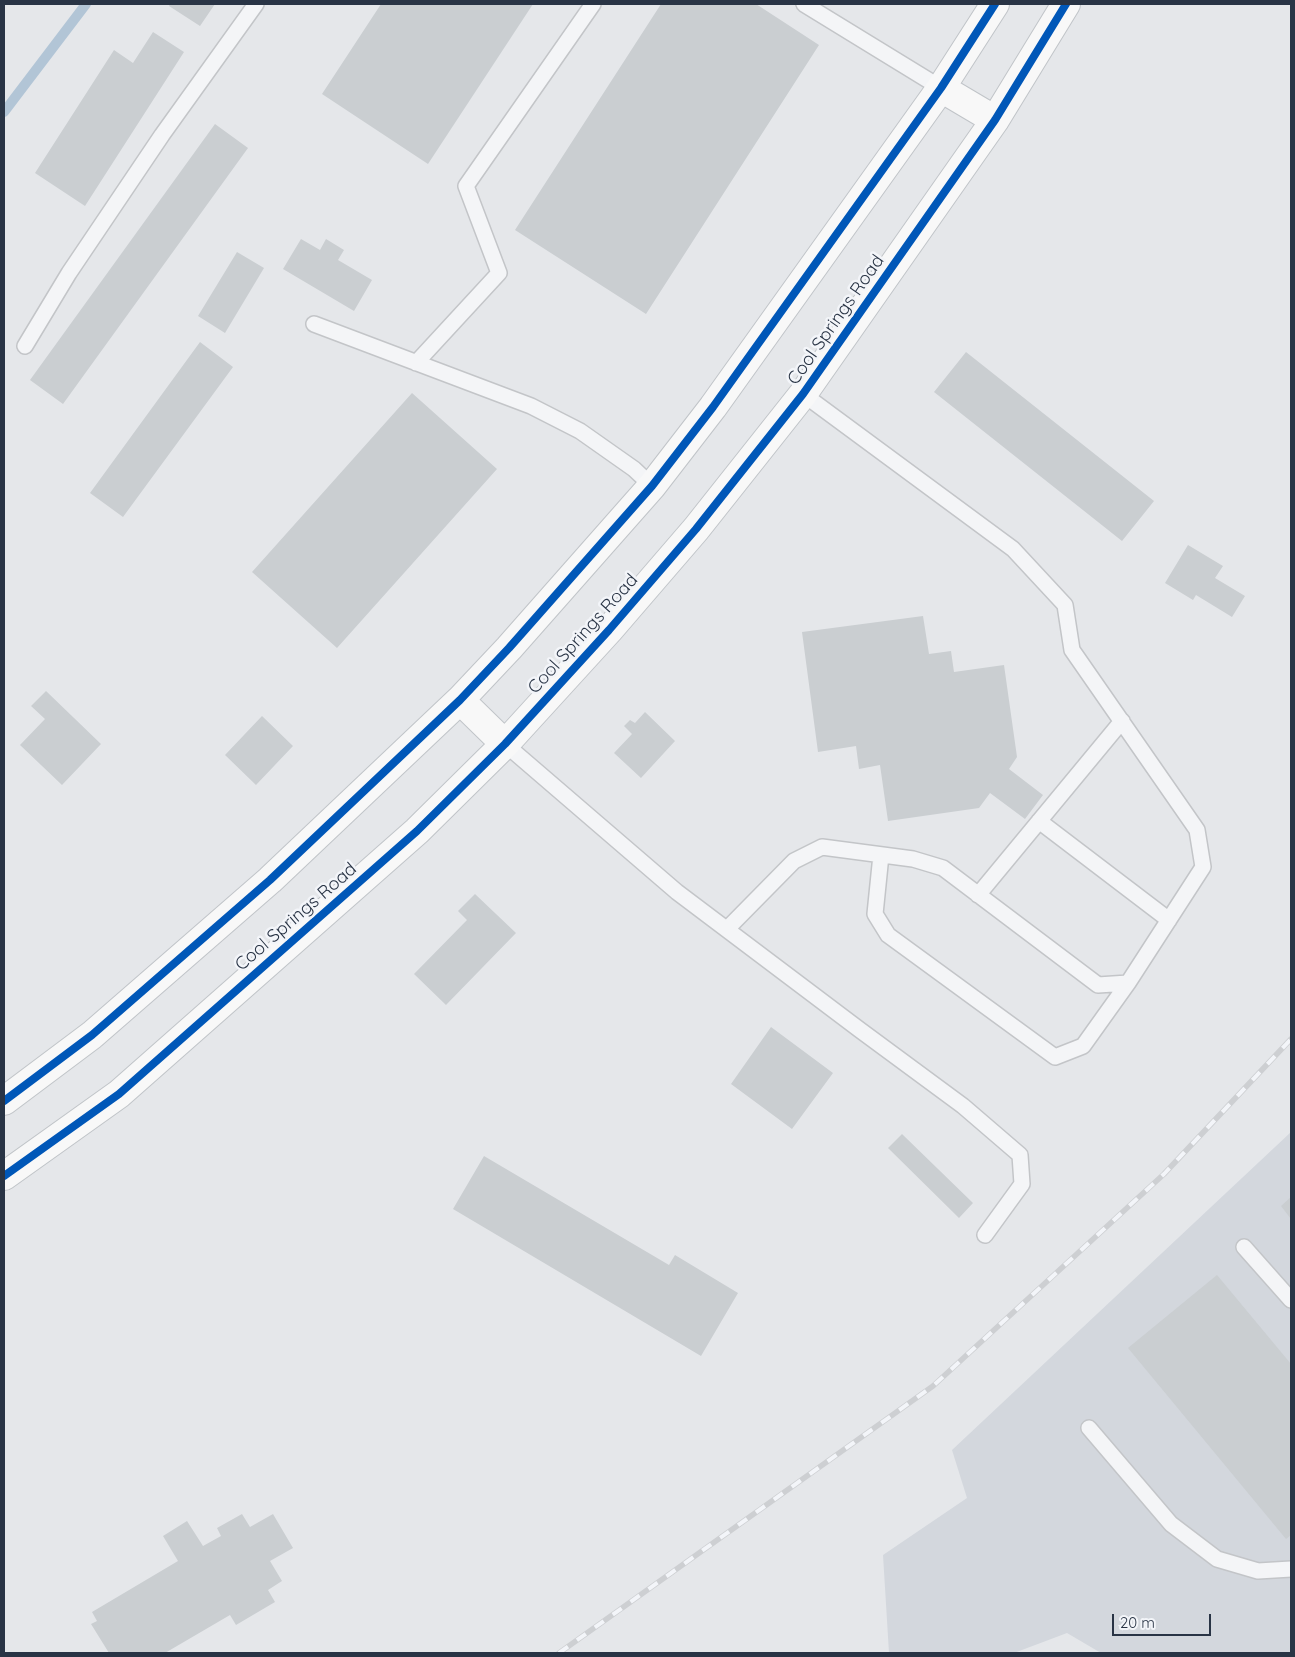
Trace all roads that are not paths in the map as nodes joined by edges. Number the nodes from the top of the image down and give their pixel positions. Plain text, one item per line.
1 (256, 4) edge
2 (593, 4) edge
3 (804, 4) edge
4 (995, 4) edge
5 (1066, 4) edge
6 (941, 88) junction
7 (995, 120) junction
8 (314, 324) dead end
9 (25, 346) dead end
10 (416, 363) junction
11 (803, 394) junction
12 (652, 486) junction
13 (460, 700) junction
14 (1122, 721) junction
15 (505, 744) junction
16 (1039, 821) junction
17 (881, 855) junction
18 (978, 895) junction
19 (1169, 920) junction
20 (727, 929) junction
21 (1128, 983) junction
22 (4, 1102) edge
23 (4, 1176) edge
24 (985, 1235) dead end
25 (1244, 1247) dead end
26 (1291, 1300) edge
27 (1089, 1428) dead end
28 (1291, 1569) edge

1 - 9 lane
2 - 10 lane
3 - 6 lane
4 - 6 main road
5 - 7 main road, Cool Springs Road
6 - 7 main road
6 - 12 main road
7 - 11 main road, Cool Springs Road
8 - 10 lane
10 - 12 lane
11 - 14 lane
11 - 15 main road, Cool Springs Road
12 - 13 main road
13 - 15 main road
13 - 22 main road
14 - 16 lane
14 - 19 lane
15 - 20 lane
15 - 23 main road, Cool Springs Road
16 - 18 lane
16 - 19 lane
17 - 18 lane
17 - 20 lane
17 - 21 lane
18 - 21 lane
19 - 21 lane
20 - 24 lane
25 - 26 lane
27 - 28 lane

